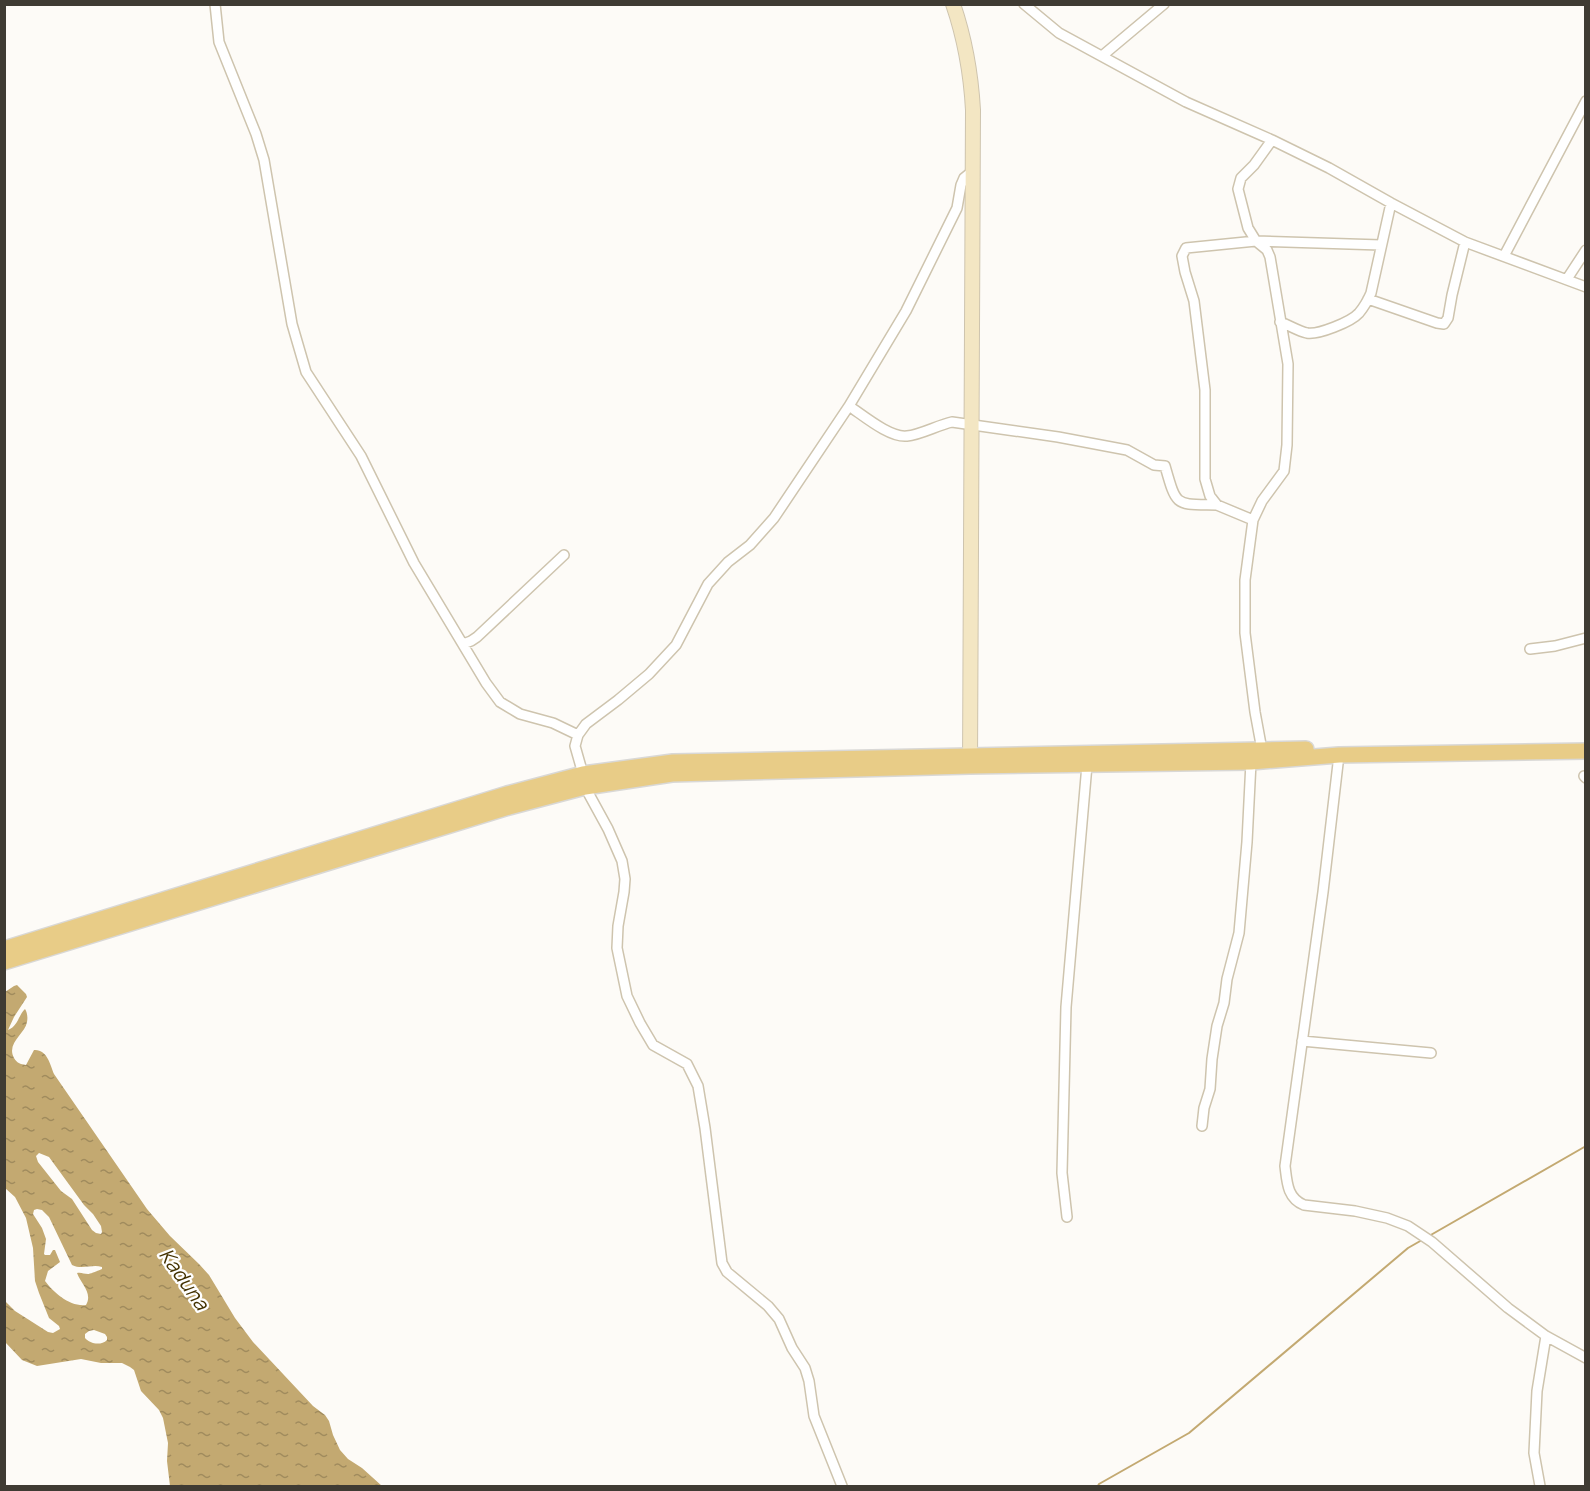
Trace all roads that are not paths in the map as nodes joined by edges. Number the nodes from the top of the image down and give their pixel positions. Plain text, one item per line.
1 (215, 4) edge
2 (953, 4) edge
3 (1024, 4) edge
4 (1164, 4) edge
5 (1102, 56) junction
6 (1586, 101) edge
7 (1272, 140) junction
8 (974, 170) junction
9 (1391, 203) junction
10 (1257, 241) junction
11 (1465, 242) junction
12 (1381, 245) junction
13 (1586, 250) edge
14 (1504, 256) junction
15 (1567, 279) junction
16 (1586, 287) edge
17 (1368, 299) junction
18 (1280, 322) junction
19 (849, 406) junction
20 (972, 424) junction
21 (1217, 506) junction
22 (1253, 520) junction
23 (564, 555) dead end
24 (1586, 638) edge
25 (463, 644) junction
26 (1530, 649) dead end
27 (578, 735) junction
28 (1586, 742) edge
29 (1262, 750) junction
30 (1586, 751) edge
31 (1339, 755) junction
32 (970, 761) junction
33 (1251, 762) junction
34 (1087, 765) junction
35 (584, 780) junction
36 (4, 950) edge
37 (24, 950) junction
38 (4, 962) edge
39 (1302, 1041) junction
40 (1431, 1053) dead end
41 (1202, 1126) dead end
42 (1067, 1217) dead end
43 (1546, 1336) junction
44 (1586, 1358) edge
45 (842, 1486) edge
46 (1540, 1486) edge

1 - 25 street
2 - 8 main road
3 - 5 street
4 - 5 street
5 - 7 street
6 - 14 street
7 - 9 street
7 - 10 street
8 - 19 street
8 - 20 main road
9 - 11 street
9 - 12 street
10 - 12 street
10 - 18 street
10 - 21 street
11 - 14 street
11 - 17 street
12 - 17 street
13 - 15 street
14 - 15 street
15 - 16 street
17 - 18 street
18 - 22 street
19 - 20 street
19 - 27 street
20 - 21 street
20 - 32 main road
21 - 22 street
22 - 29 street
23 - 25 street
24 - 26 street
25 - 27 street
27 - 35 street
28 - 29 main road
29 - 32 main road
30 - 31 main road
31 - 33 main road
31 - 39 street
32 - 34 main road
32 - 35 main road
33 - 34 main road
33 - 41 street
34 - 42 street
35 - 37 main road
35 - 45 street
36 - 37 main road
37 - 38 main road
39 - 40 street
39 - 43 street
43 - 44 street
43 - 46 street

